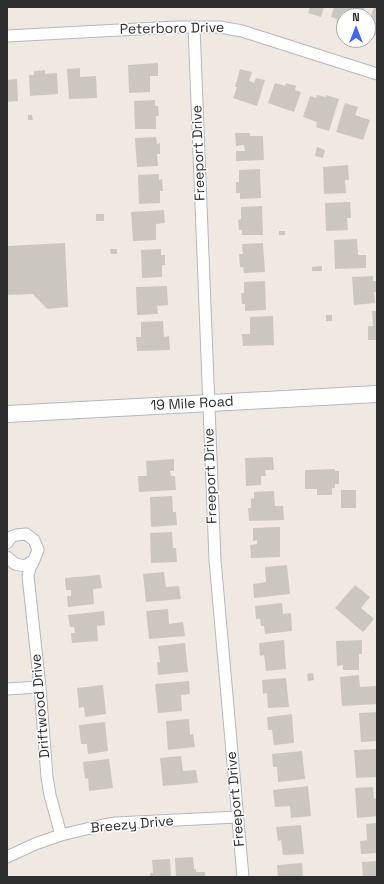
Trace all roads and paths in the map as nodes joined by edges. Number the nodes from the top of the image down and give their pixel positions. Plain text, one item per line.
1 (194, 27) junction
2 (7, 36) edge
3 (377, 74) edge
4 (377, 394) edge
5 (208, 403) junction
6 (7, 414) edge
7 (7, 542) edge
8 (34, 560) junction
9 (11, 561) edge
10 (28, 576) junction
11 (40, 686) junction
12 (7, 689) edge
13 (237, 817) junction
14 (61, 835) junction
15 (7, 857) edge
16 (243, 877) edge

1 - 2 street, Peterboro Drive
1 - 3 street, Peterboro Drive
1 - 5 street, Freeport Drive
4 - 5 street, 19 Mile Road
5 - 6 street, 19 Mile Road
5 - 13 street, Freeport Drive
7 - 8 street, Driftwood Drive
8 - 9 street
8 - 10 street, Driftwood Drive
9 - 10 street
10 - 11 street, Driftwood Drive
11 - 12 street
11 - 14 street, Driftwood Drive
13 - 14 street, Breezy Drive
13 - 16 street, Freeport Drive
14 - 15 street, Breezy Drive

